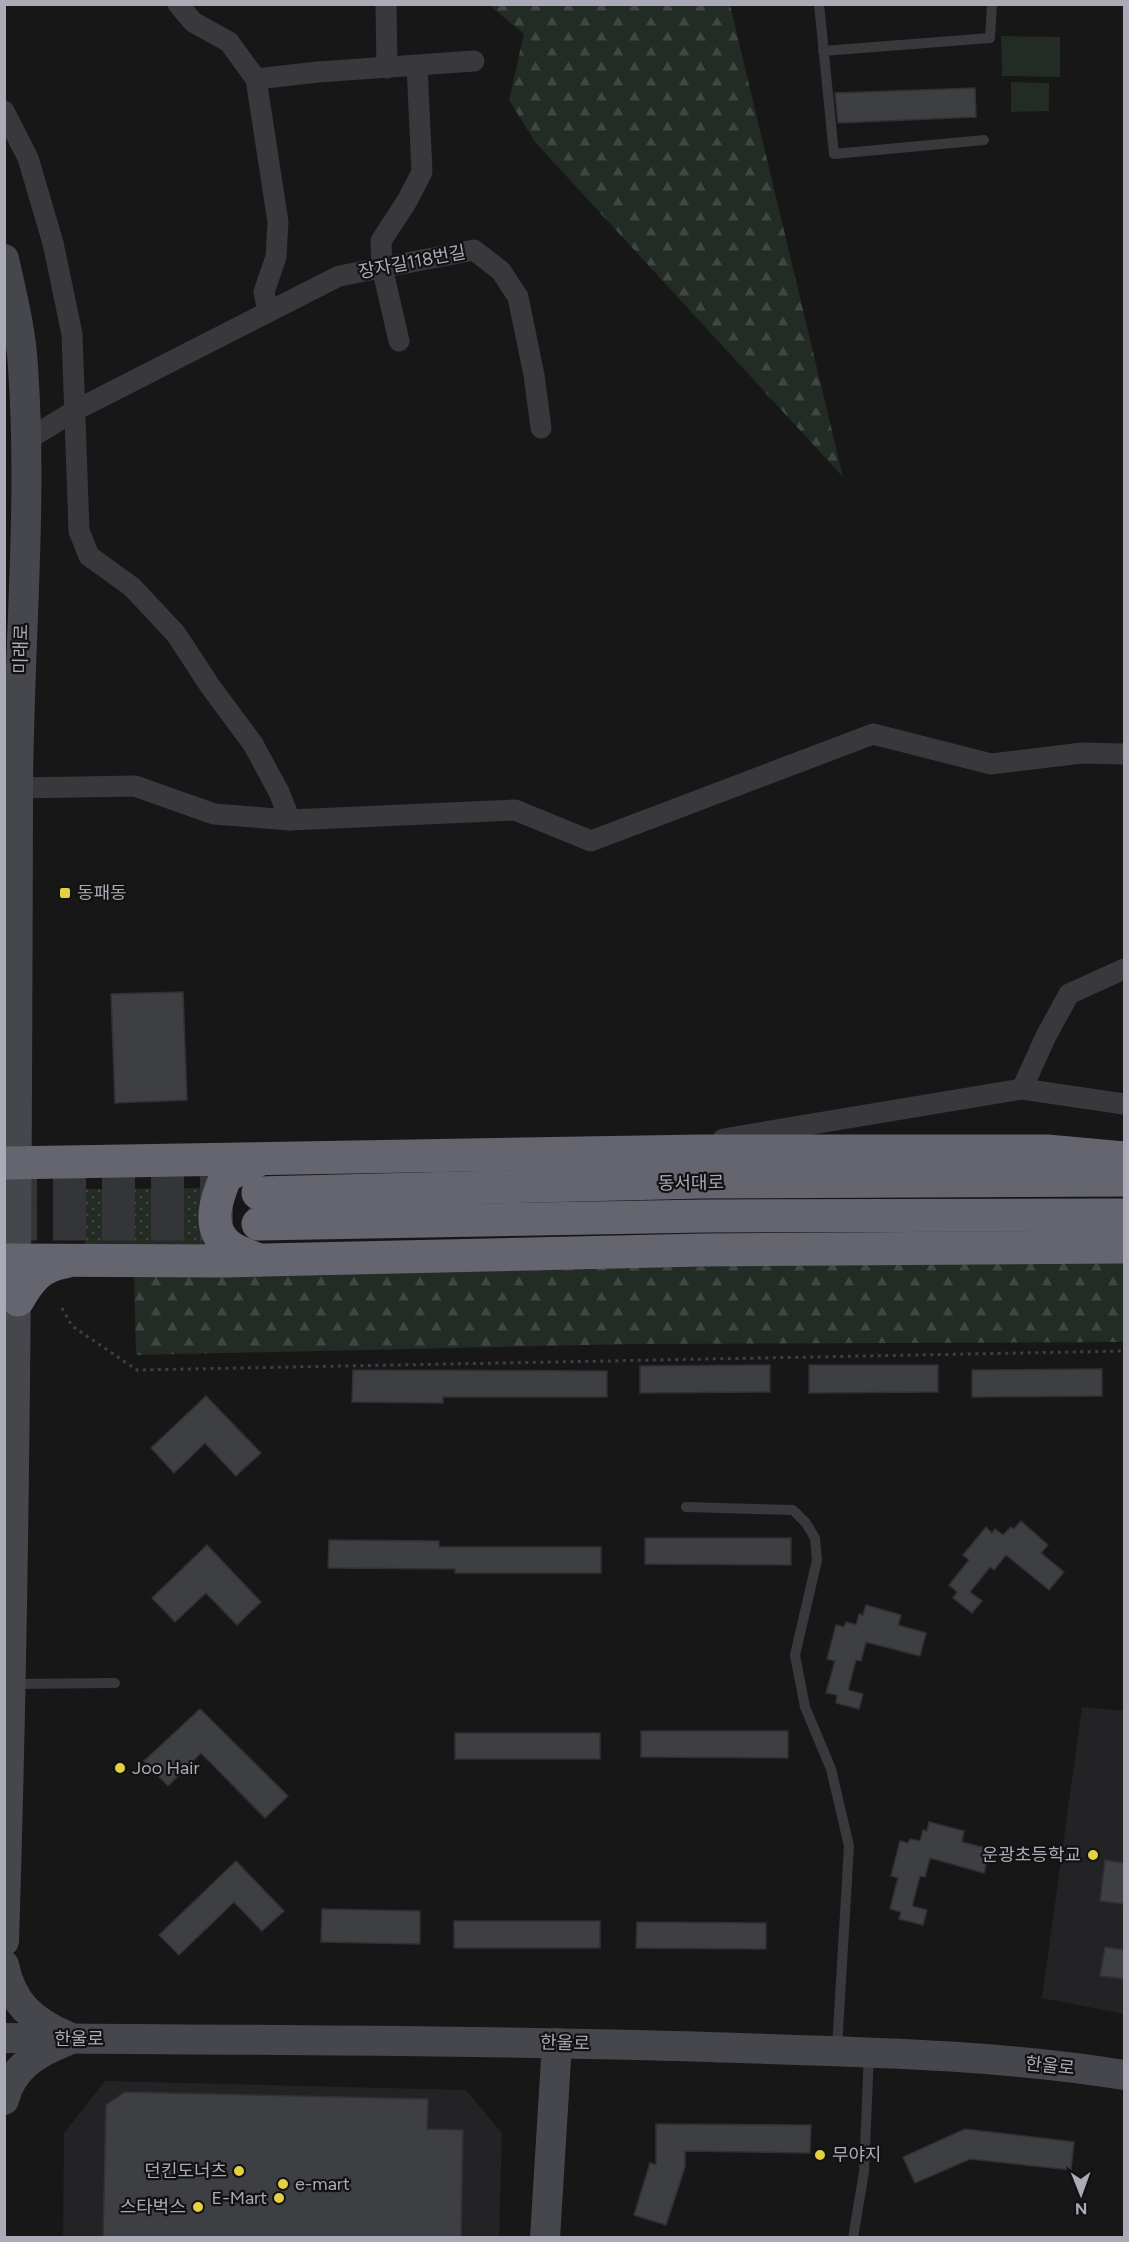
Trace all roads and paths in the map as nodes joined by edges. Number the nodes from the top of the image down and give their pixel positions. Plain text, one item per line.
1 (178, 4) edge
2 (386, 4) edge
3 (819, 4) edge
4 (992, 4) edge
5 (823, 51) junction
6 (474, 61) dead end
7 (417, 66) junction
8 (387, 68) junction
9 (256, 79) junction
10 (4, 111) edge
11 (984, 140) dead end
12 (4, 259) edge
13 (382, 267) junction
14 (268, 312) junction
15 (399, 341) dead end
16 (76, 410) junction
17 (541, 428) dead end
18 (25, 441) junction
19 (13, 616) edge
20 (1125, 754) edge
21 (18, 788) junction
22 (290, 820) junction
23 (11, 866) edge
24 (1125, 969) edge
25 (1022, 1089) junction
26 (1125, 1104) edge
27 (643, 1152) junction
28 (1125, 1158) edge
29 (259, 1160) junction
30 (11, 1163) edge
31 (1125, 1180) edge
32 (1125, 1215) edge
33 (1125, 1247) edge
34 (259, 1260) junction
35 (11, 1275) edge
36 (62, 1308) dead end
37 (1125, 1351) edge
38 (686, 1507) dead end
39 (116, 1683) dead end
40 (12, 1684) junction
41 (4, 1941) edge
42 (4, 1965) edge
43 (4, 2038) edge
44 (73, 2038) junction
45 (557, 2043) junction
46 (837, 2051) junction
47 (869, 2052) junction
48 (1125, 2075) edge
49 (4, 2100) edge
50 (544, 2238) edge
51 (853, 2238) edge

1 - 9 street
2 - 8 street
3 - 5 lane
4 - 5 lane
5 - 11 lane
6 - 7 street
7 - 8 street
7 - 13 street
8 - 9 street
9 - 14 street
10 - 16 street
12 - 18 street, 미래로
13 - 14 street, 장자길118번길
13 - 15 street
13 - 17 street, 장자길118번길
14 - 16 street, 장자길118번길
16 - 18 street, 장자길118번길
16 - 22 street
18 - 19 street, 미래로
19 - 21 street, 미래로
20 - 22 street
21 - 22 street
21 - 23 street, 미래로
23 - 30 street, 미래로
24 - 25 street
25 - 26 street
25 - 27 street
27 - 28 highway
27 - 29 highway
29 - 30 highway
29 - 34 highway
30 - 35 street, 미래로
31 - 32 highway, 동서대로
33 - 34 highway
34 - 35 highway
35 - 40 street, 미래로
36 - 37 path
38 - 46 lane
39 - 40 lane
40 - 41 street, 미래로
42 - 44 street
43 - 44 street, 한울로
44 - 45 street, 한울로
44 - 49 street
45 - 46 street, 한울로
45 - 50 street
46 - 47 street, 한울로
47 - 48 street, 한울로
47 - 51 lane

